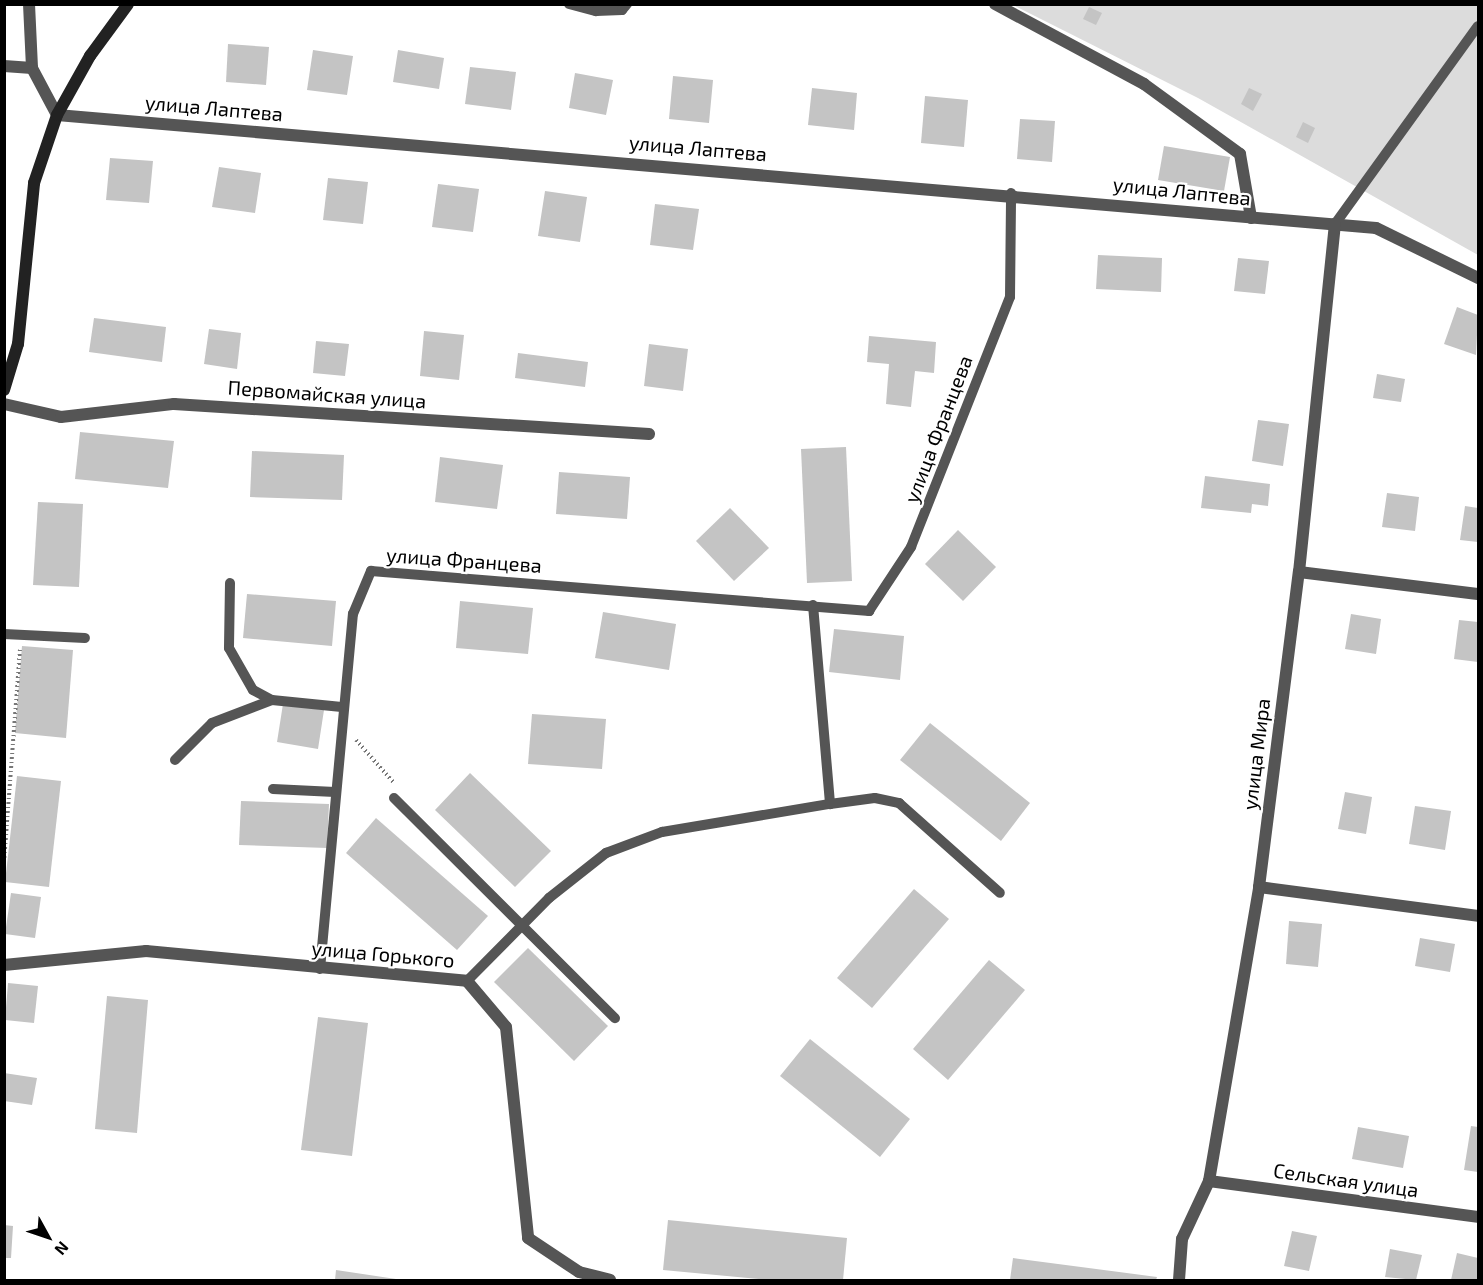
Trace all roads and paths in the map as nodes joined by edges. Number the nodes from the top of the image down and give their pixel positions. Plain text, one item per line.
1 (29, 4) edge
2 (128, 4) edge
3 (569, 4) edge
4 (627, 4) edge
5 (995, 4) edge
6 (1479, 26) edge
7 (4, 66) edge
8 (32, 68) junction
9 (57, 115) junction
10 (1011, 193) junction
11 (1251, 218) junction
12 (1335, 224) junction
13 (1479, 278) edge
14 (4, 390) edge
15 (4, 404) edge
16 (649, 434) dead end
17 (1299, 572) junction
18 (230, 583) dead end
19 (1479, 594) edge
20 (813, 605) junction
21 (4, 634) edge
22 (21, 635) junction
23 (85, 638) dead end
24 (272, 700) junction
25 (342, 707) junction
26 (340, 724) junction
27 (175, 760) dead end
28 (273, 789) dead end
29 (335, 792) junction
30 (394, 798) joint
31 (830, 804) junction
32 (4, 862) edge
33 (1258, 887) junction
34 (1000, 893) dead end
35 (1479, 916) edge
36 (521, 926) junction
37 (4, 965) edge
38 (320, 969) junction
39 (467, 981) junction
40 (615, 1018) dead end
41 (1209, 1181) junction
42 (1479, 1217) edge
43 (610, 1281) edge
44 (1179, 1281) edge

1 - 8 street
2 - 9 street
3 - 4 lane
5 - 11 street
6 - 12 lane
7 - 8 street
8 - 9 street
9 - 10 street, улица Лаптева
9 - 14 street
10 - 11 street, улица Лаптева
10 - 20 lane, улица Францева
11 - 12 street, улица Лаптева
12 - 13 street, улица Лаптева
12 - 17 street, улица Мира
15 - 16 street, Первомайская улица
17 - 19 street
17 - 33 street, улица Мира
18 - 24 lane
20 - 25 lane, улица Францева
20 - 31 lane
21 - 22 lane
22 - 23 lane
22 - 32 path
24 - 25 lane
24 - 27 lane
25 - 26 lane, улица Францева
26 - 29 lane, улица Францева
26 - 30 path
28 - 29 lane
29 - 38 lane, улица Францева
30 - 36 lane
31 - 34 lane
31 - 36 lane
33 - 35 street
33 - 41 street, улица Мира
36 - 39 lane
36 - 40 lane
37 - 38 street, улица Горького
38 - 39 street, улица Горького
39 - 43 street, улица Горького
41 - 42 street, Сельская улица
41 - 44 street, улица Мира

